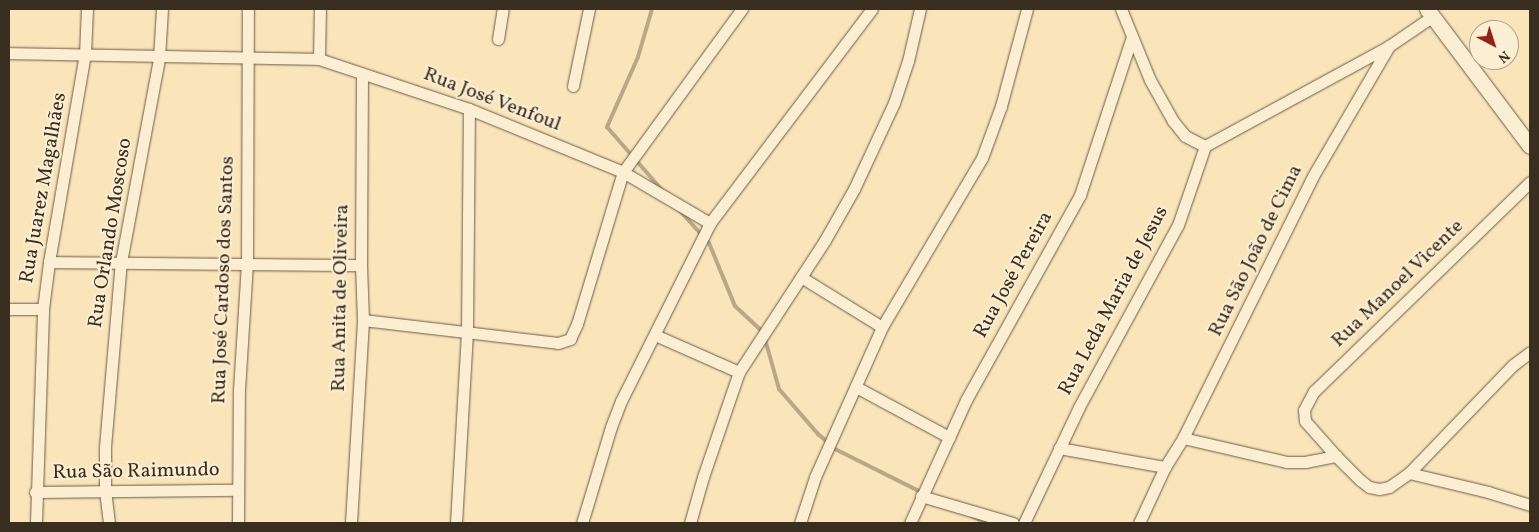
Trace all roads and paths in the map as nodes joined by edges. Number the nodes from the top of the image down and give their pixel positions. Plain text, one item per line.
1 (88, 9) edge
2 (162, 9) edge
3 (248, 9) edge
4 (320, 9) edge
5 (502, 9) edge
6 (589, 9) edge
7 (742, 9) edge
8 (872, 9) edge
9 (920, 9) edge
10 (1026, 9) edge
11 (1121, 9) edge
12 (1430, 12) edge
13 (1132, 37) junction
14 (498, 39) dead end
15 (1389, 46) junction
16 (9, 53) edge
17 (85, 54) junction
18 (246, 56) junction
19 (159, 58) junction
20 (320, 59) junction
21 (362, 74) junction
22 (573, 86) dead end
23 (469, 108) junction
24 (1206, 146) junction
25 (1530, 146) edge
26 (623, 172) junction
27 (1530, 182) edge
28 (710, 223) junction
29 (49, 262) junction
30 (121, 262) junction
31 (247, 264) junction
32 (361, 265) junction
33 (801, 277) junction
34 (9, 309) edge
35 (43, 309) junction
36 (363, 320) junction
37 (882, 326) junction
38 (467, 333) junction
39 (654, 335) junction
40 (1530, 352) edge
41 (738, 372) junction
42 (856, 387) junction
43 (949, 437) junction
44 (1183, 438) junction
45 (1060, 448) junction
46 (1336, 456) junction
47 (1166, 467) junction
48 (1409, 473) junction
49 (238, 490) junction
50 (105, 491) junction
51 (35, 492) junction
52 (921, 496) junction
53 (1530, 505) edge
54 (36, 523) edge
55 (109, 523) edge
56 (238, 523) edge
57 (351, 523) edge
58 (456, 523) edge
59 (582, 523) edge
60 (690, 523) edge
61 (800, 523) edge
62 (910, 523) edge
63 (1013, 523) edge
64 (1024, 523) edge
65 (1140, 523) edge

1 - 17 street, Rua Juarez Magalhães
2 - 19 street, Rua Orlando Moscoso
3 - 18 street, Rua José Cardoso dos Santos
4 - 20 street
5 - 14 street
6 - 22 street
7 - 26 street
8 - 28 street
9 - 33 street
10 - 37 street
11 - 13 street
12 - 15 street, Rua São João de Cima
12 - 25 main road
13 - 24 street
13 - 43 street, Rua José Pereira
15 - 24 street
15 - 44 street, Rua São João de Cima
16 - 17 street, Rua José Venfoul
17 - 19 street, Rua José Venfoul
17 - 29 street, Rua Juarez Magalhães
18 - 19 street, Rua José Venfoul
18 - 20 street, Rua José Venfoul
18 - 31 street, Rua José Cardoso dos Santos
19 - 30 street, Rua Orlando Moscoso
20 - 21 street, Rua José Venfoul
21 - 23 street, Rua José Venfoul
21 - 32 street, Rua Anita de Oliveira
23 - 26 street, Rua José Venfoul
23 - 38 street
24 - 45 street, Rua Leda Maria de Jesus
26 - 28 street, Rua José Venfoul
26 - 38 street
27 - 46 street, Rua Manoel Vicente
28 - 39 street
29 - 30 street
29 - 35 street, Rua Juarez Magalhães
30 - 31 street
30 - 50 street, Rua Orlando Moscoso
31 - 32 street
31 - 49 street, Rua José Cardoso dos Santos
32 - 36 street, Rua Anita de Oliveira
33 - 37 street
33 - 41 street
34 - 35 street
35 - 51 street, Rua Juarez Magalhães
36 - 38 street
36 - 57 street, Rua Anita de Oliveira
37 - 42 street
38 - 58 street
39 - 41 street
39 - 59 street
40 - 48 street
41 - 60 street
42 - 43 street
42 - 61 street
43 - 52 street, Rua José Pereira
44 - 46 street
44 - 47 street, Rua São João de Cima
45 - 47 street
45 - 64 street, Rua Leda Maria de Jesus
46 - 48 street
47 - 65 street, Rua São João de Cima
48 - 53 street
49 - 50 street, Rua São Raimundo
49 - 56 street, Rua José Cardoso dos Santos
50 - 51 street, Rua São Raimundo
50 - 55 street, Rua Orlando Moscoso
51 - 54 street, Rua Juarez Magalhães
52 - 62 street, Rua José Pereira
52 - 63 street

